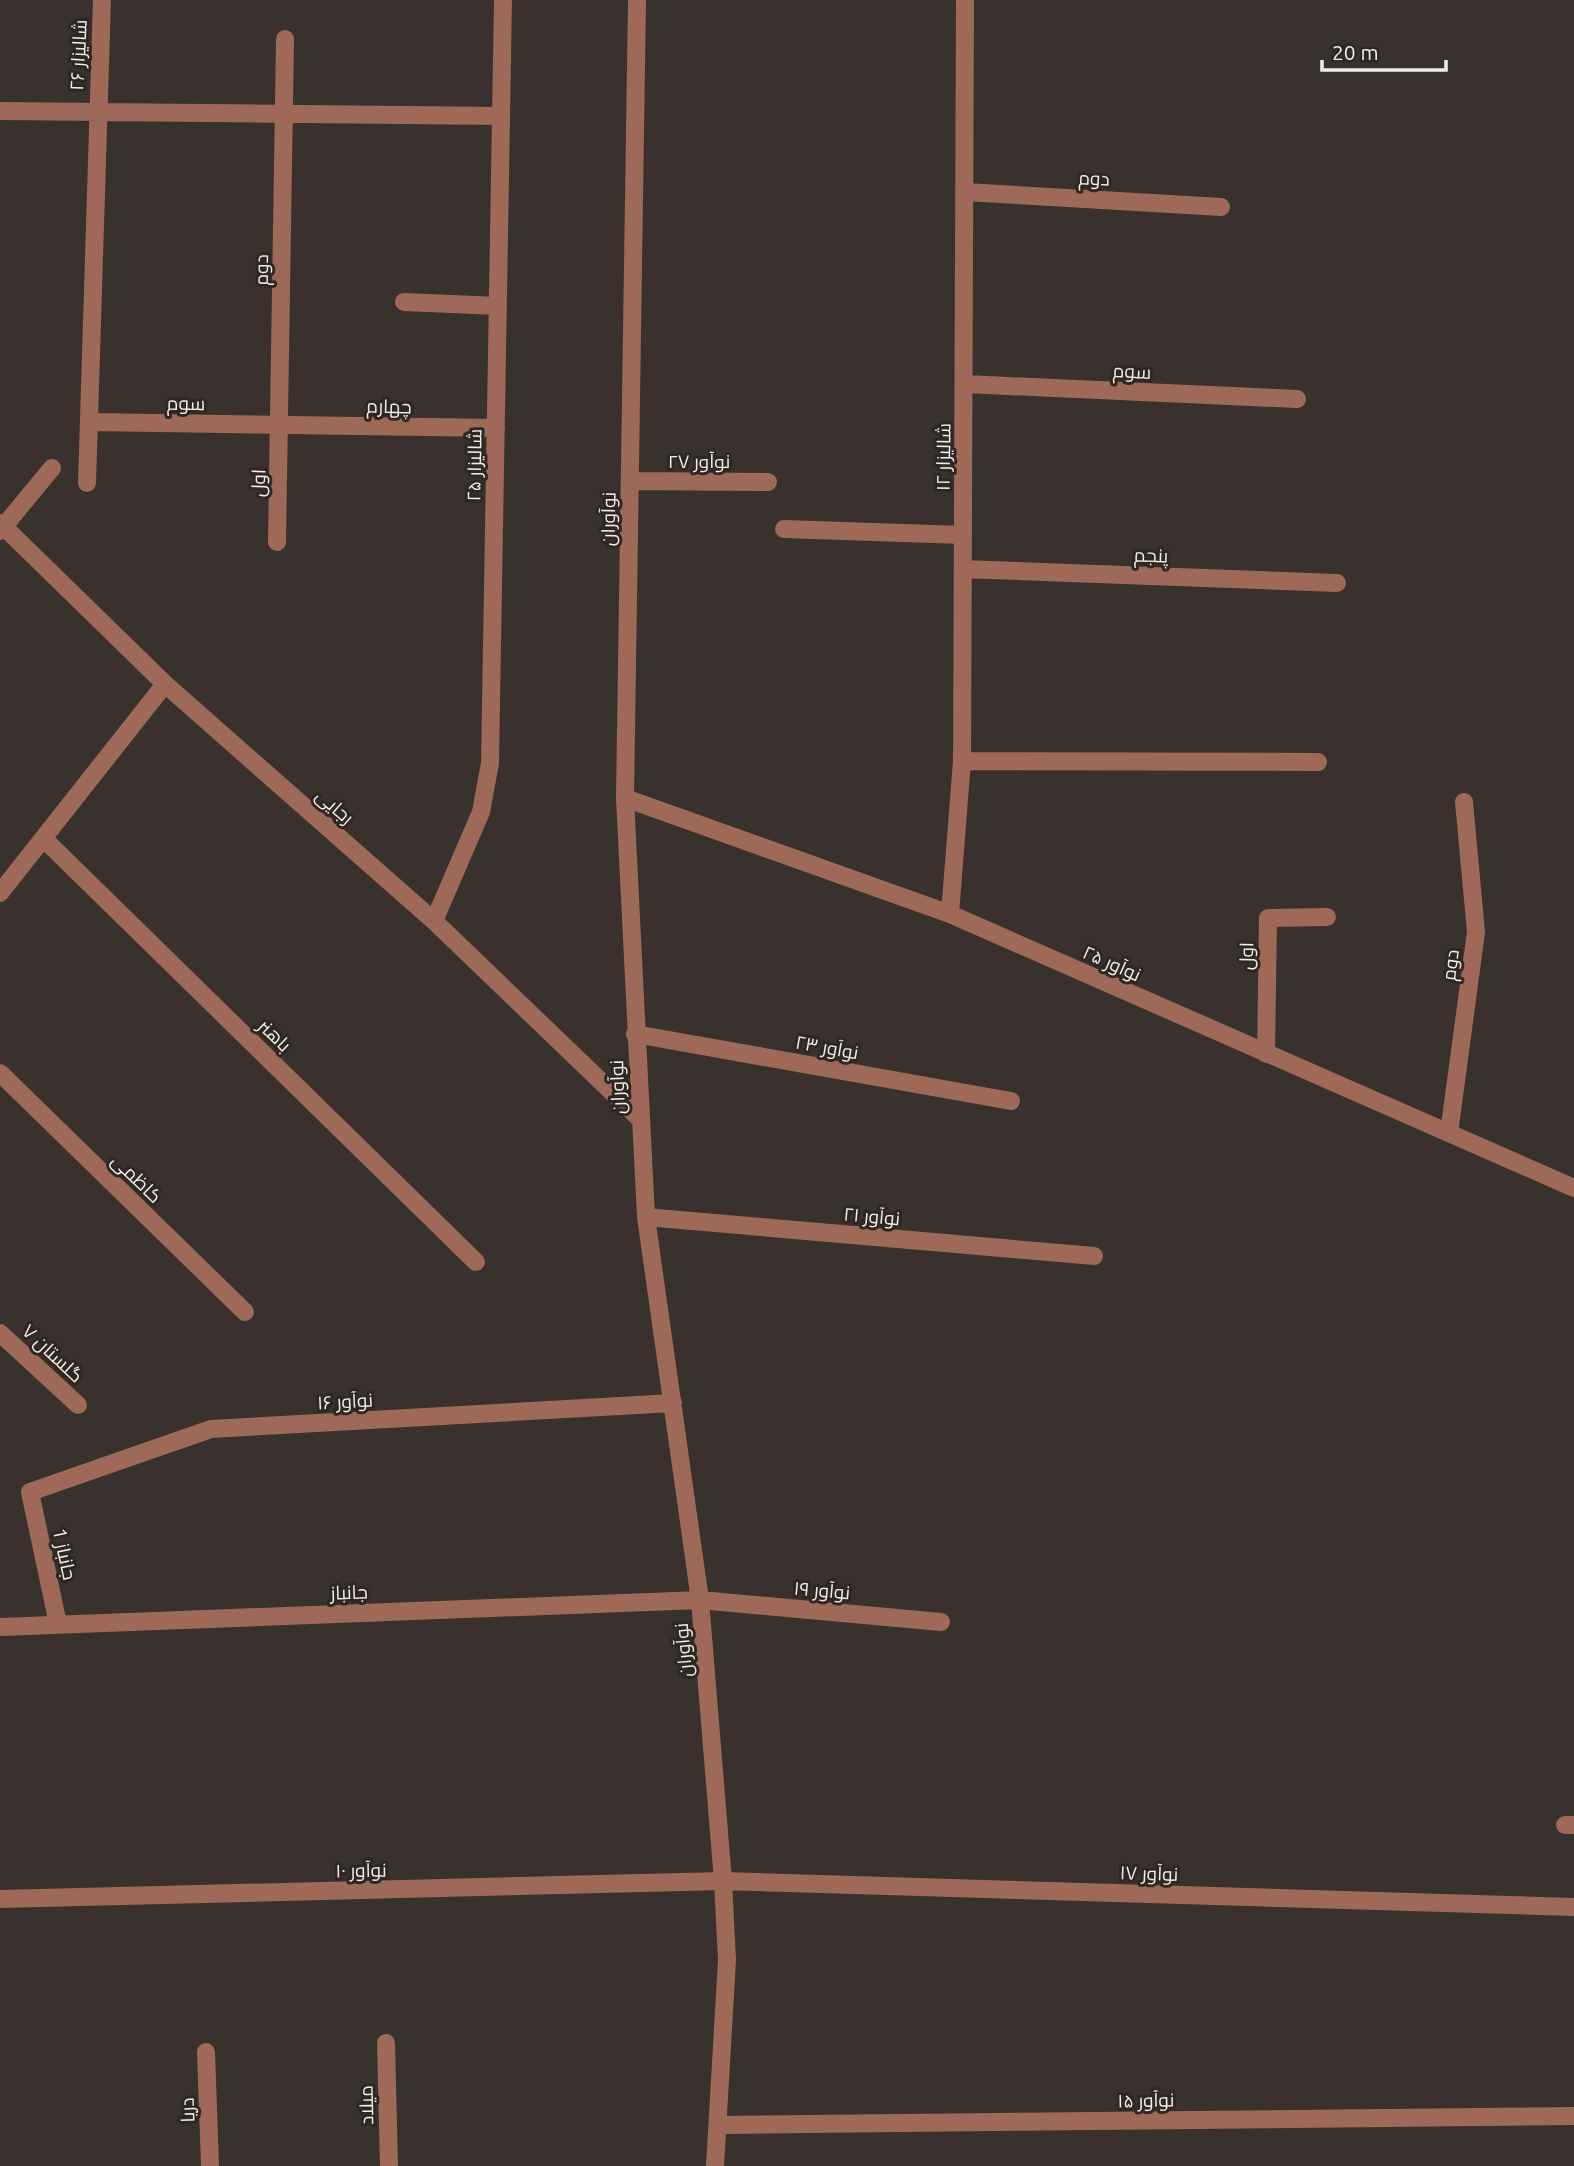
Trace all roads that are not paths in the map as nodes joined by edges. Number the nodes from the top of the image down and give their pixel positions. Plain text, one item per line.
1 (102, 0) edge
2 (503, 0) edge
3 (637, 0) edge
4 (965, 0) edge
5 (285, 39) dead end
6 (0, 111) edge
7 (96, 113) junction
8 (284, 116) junction
9 (501, 116) junction
10 (965, 192) junction
11 (1221, 207) dead end
12 (404, 302) dead end
13 (498, 306) junction
14 (965, 384) junction
15 (1297, 399) dead end
16 (89, 422) junction
17 (281, 425) junction
18 (496, 428) junction
19 (52, 468) dead end
20 (630, 481) junction
21 (768, 482) dead end
22 (87, 483) dead end
23 (1, 526) edge
24 (784, 529) dead end
25 (963, 535) junction
26 (277, 542) dead end
27 (963, 569) junction
28 (1337, 583) dead end
29 (165, 684) junction
30 (962, 761) junction
31 (1318, 762) dead end
32 (625, 798) junction
33 (1464, 802) dead end
34 (44, 839) junction
35 (0, 893) edge
36 (950, 914) junction
37 (1327, 917) dead end
38 (434, 920) junction
39 (635, 1034) junction
40 (1266, 1054) junction
41 (0, 1073) edge
42 (1011, 1101) dead end
43 (639, 1118) junction
44 (1449, 1133) junction
45 (1574, 1188) edge
46 (646, 1217) junction
47 (1094, 1256) dead end
48 (476, 1262) dead end
49 (245, 1312) dead end
50 (0, 1332) edge
51 (673, 1403) junction
52 (78, 1405) dead end
53 (30, 1492) joint
54 (700, 1600) junction
55 (941, 1622) dead end
56 (58, 1624) junction
57 (0, 1627) edge
58 (723, 1881) junction
59 (0, 1899) edge
60 (1574, 1907) edge
61 (386, 2043) dead end
62 (206, 2052) dead end
63 (1574, 2116) edge
64 (719, 2125) junction
65 (210, 2166) edge
66 (389, 2166) edge
67 (715, 2166) edge

1 - 7 street, شالیزار ۲۶
2 - 9 street, شالیزار ۲۵
3 - 20 street, نوآوران
4 - 10 street, شالیزار ۱۲
5 - 8 street
6 - 7 street
7 - 8 street
7 - 16 street, شالیزار ۲۶
8 - 9 street
8 - 17 street, دوم
9 - 13 street, شالیزار ۲۵
10 - 11 street, دوم
10 - 14 street, شالیزار ۱۲
12 - 13 street
13 - 18 street, شالیزار ۲۵
14 - 15 street, سوم
14 - 25 street, شالیزار ۱۲
16 - 17 street, سوم
16 - 22 street, شالیزار ۲۶
17 - 18 street, چهارم
17 - 26 street, اول
18 - 38 street, شالیزار ۲۵
19 - 23 street
20 - 21 street, نوآور ۲۷
20 - 32 street, نوآوران
23 - 29 street, رجایی
24 - 25 street
25 - 27 street, شالیزار ۱۲
27 - 28 street, پنجم
27 - 30 street, شالیزار ۱۲
29 - 34 street
29 - 38 street, رجایی
30 - 31 street
30 - 36 street, شالیزار ۱۲
32 - 36 street, نوآور ۲۵
32 - 39 street, نوآوران
33 - 44 street, دوم
34 - 35 street
34 - 48 street, باهنر
36 - 40 street, نوآور ۲۵
37 - 40 street, اول
38 - 43 street, رجایی
39 - 42 street, نوآور ۲۳
39 - 43 street, نوآوران
40 - 44 street, نوآور ۲۵
41 - 49 street, کاظمی
43 - 46 street, نوآوران
44 - 45 street, نوآور ۲۵
46 - 47 street, نوآور ۲۱
46 - 51 street, نوآوران
50 - 52 street, گلستان ۷
51 - 53 street, نوآور ۱۶
51 - 54 street, نوآوران
53 - 56 street, جانباز 1
54 - 55 street, نوآور ۱۹
54 - 56 street, جانباز
54 - 58 street, نوآوران
56 - 57 street, جانباز
58 - 59 street, نوآور ۱۰
58 - 60 street, نوآور ۱۷
58 - 64 street, نوآوران
61 - 66 street, میلاد
62 - 65 street, دریا
63 - 64 street, نوآور ۱۵
64 - 67 street, نوآوران

